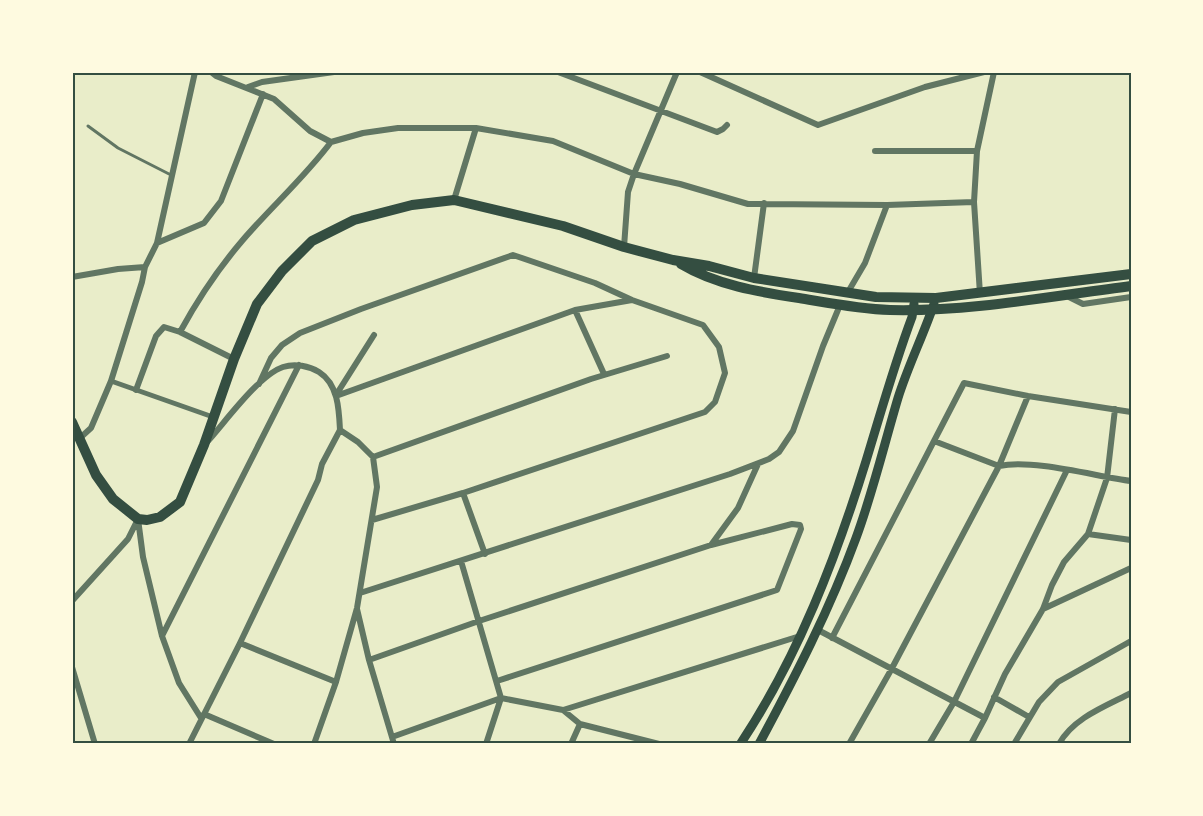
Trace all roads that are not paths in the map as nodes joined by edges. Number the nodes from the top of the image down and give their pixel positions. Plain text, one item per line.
1 (195, 72) edge
2 (211, 72) edge
3 (334, 72) edge
4 (558, 72) edge
5 (677, 72) edge
6 (700, 72) edge
7 (984, 72) edge
8 (994, 72) edge
9 (964, 75) edge
10 (248, 88) junction
11 (263, 94) junction
12 (661, 110) junction
13 (727, 125) dead end
14 (88, 126) dead end
15 (476, 128) junction
16 (331, 142) junction
17 (875, 151) dead end
18 (977, 152) junction
19 (634, 174) junction
20 (172, 176) junction
21 (454, 200) junction
22 (974, 202) junction
23 (764, 203) junction
24 (887, 205) junction
25 (158, 243) junction
26 (624, 247) junction
27 (673, 260) junction
28 (146, 267) junction
29 (1131, 274) edge
30 (72, 277) edge
31 (754, 278) junction
32 (1131, 286) edge
33 (849, 292) junction
34 (980, 293) junction
35 (1064, 294) junction
36 (1131, 297) edge
37 (632, 300) junction
38 (934, 303) junction
39 (840, 304) junction
40 (914, 304) junction
41 (981, 305) junction
42 (574, 310) junction
43 (180, 332) junction
44 (374, 335) dead end
45 (667, 356) dead end
46 (234, 359) junction
47 (299, 365) junction
48 (604, 374) junction
49 (111, 381) junction
50 (259, 384) junction
51 (136, 390) junction
52 (336, 396) junction
53 (1028, 396) junction
54 (1115, 409) junction
55 (1131, 412) edge
56 (213, 417) junction
57 (72, 422) edge
58 (339, 430) junction
59 (80, 438) junction
60 (934, 441) junction
61 (204, 446) junction
62 (373, 457) junction
63 (758, 464) junction
64 (999, 466) junction
65 (1067, 470) junction
66 (1107, 478) junction
67 (1131, 480) edge
68 (463, 493) junction
69 (138, 519) junction
70 (372, 520) junction
71 (1088, 534) junction
72 (1131, 540) edge
73 (711, 545) junction
74 (485, 554) junction
75 (461, 561) junction
76 (1131, 568) edge
77 (360, 593) junction
78 (72, 601) edge
79 (357, 608) junction
80 (1043, 609) junction
81 (479, 621) junction
82 (818, 630) junction
83 (162, 636) junction
84 (801, 636) junction
85 (832, 638) junction
86 (1131, 641) edge
87 (240, 643) junction
88 (369, 660) junction
89 (72, 667) edge
90 (891, 670) junction
91 (497, 681) junction
92 (336, 682) junction
93 (75, 691) edge
94 (1131, 693) edge
95 (994, 697) junction
96 (501, 698) junction
97 (954, 702) junction
98 (563, 710) junction
99 (202, 716) junction
100 (1029, 717) junction
101 (985, 718) junction
102 (580, 724) junction
103 (393, 740) edge
104 (95, 744) edge
105 (189, 744) edge
106 (274, 744) edge
107 (314, 744) edge
108 (486, 744) edge
109 (571, 744) edge
110 (659, 744) edge
111 (741, 744) edge
112 (759, 744) edge
113 (849, 744) edge
114 (929, 744) edge
115 (971, 744) edge
116 (1014, 744) edge
117 (1059, 744) edge

1 - 20 street
2 - 10 street
3 - 10 street
4 - 12 street
5 - 12 street
6 - 9 street
7 - 9 street
8 - 18 street
10 - 11 street
11 - 16 street
11 - 25 street
12 - 13 street
12 - 19 street
14 - 20 lane
15 - 16 street
15 - 19 street
15 - 21 street
16 - 43 street
17 - 18 street
18 - 22 street
19 - 23 street
19 - 26 street
20 - 25 street
21 - 26 main road
21 - 46 main road
22 - 24 street
22 - 34 street
23 - 24 street
23 - 31 street
24 - 33 street
25 - 28 street
26 - 27 main road
27 - 31 main road
27 - 39 main road
28 - 30 street
28 - 49 street
29 - 34 main road
31 - 33 main road
32 - 35 main road
33 - 40 main road
34 - 38 main road
34 - 41 street
35 - 36 street
35 - 41 main road
37 - 42 street
37 - 50 street
37 - 68 street
38 - 40 main road
38 - 41 main road
38 - 82 main road
39 - 40 main road
39 - 63 street
40 - 84 main road
42 - 48 street
42 - 52 street
43 - 46 street
43 - 51 street
44 - 52 street
45 - 48 street
46 - 56 main road
47 - 50 street
47 - 52 street
47 - 83 street
48 - 62 street
49 - 51 street
49 - 59 street
50 - 61 street
51 - 56 street
52 - 58 street
53 - 54 street
53 - 60 street
53 - 64 street
54 - 55 street
54 - 66 street
56 - 61 main road
57 - 59 main road
58 - 62 street
58 - 87 street
59 - 69 main road
60 - 64 street
60 - 85 street
61 - 69 main road
62 - 70 street
63 - 73 street
63 - 74 street
64 - 65 street
64 - 90 street
65 - 66 street
65 - 97 street
66 - 67 street
66 - 71 street
68 - 70 street
68 - 74 street
69 - 78 street
69 - 83 street
70 - 77 street
71 - 72 street
71 - 80 street
73 - 81 street
73 - 91 street
74 - 75 street
75 - 77 street
75 - 81 street
76 - 80 street
77 - 79 street
79 - 88 street
79 - 92 street
80 - 95 street
81 - 88 street
81 - 91 street
82 - 85 street
82 - 112 main road
83 - 99 street
84 - 98 street
84 - 111 main road
85 - 90 street
86 - 100 street
87 - 92 street
87 - 99 street
88 - 103 street
89 - 93 street
90 - 97 street
90 - 113 street
91 - 96 street
92 - 107 street
93 - 104 street
94 - 117 street
95 - 100 street
95 - 101 street
96 - 98 street
96 - 103 street
96 - 108 street
97 - 101 street
97 - 114 street
98 - 102 street
99 - 105 street
99 - 106 street
100 - 116 street
101 - 115 street
102 - 109 street
102 - 110 street

